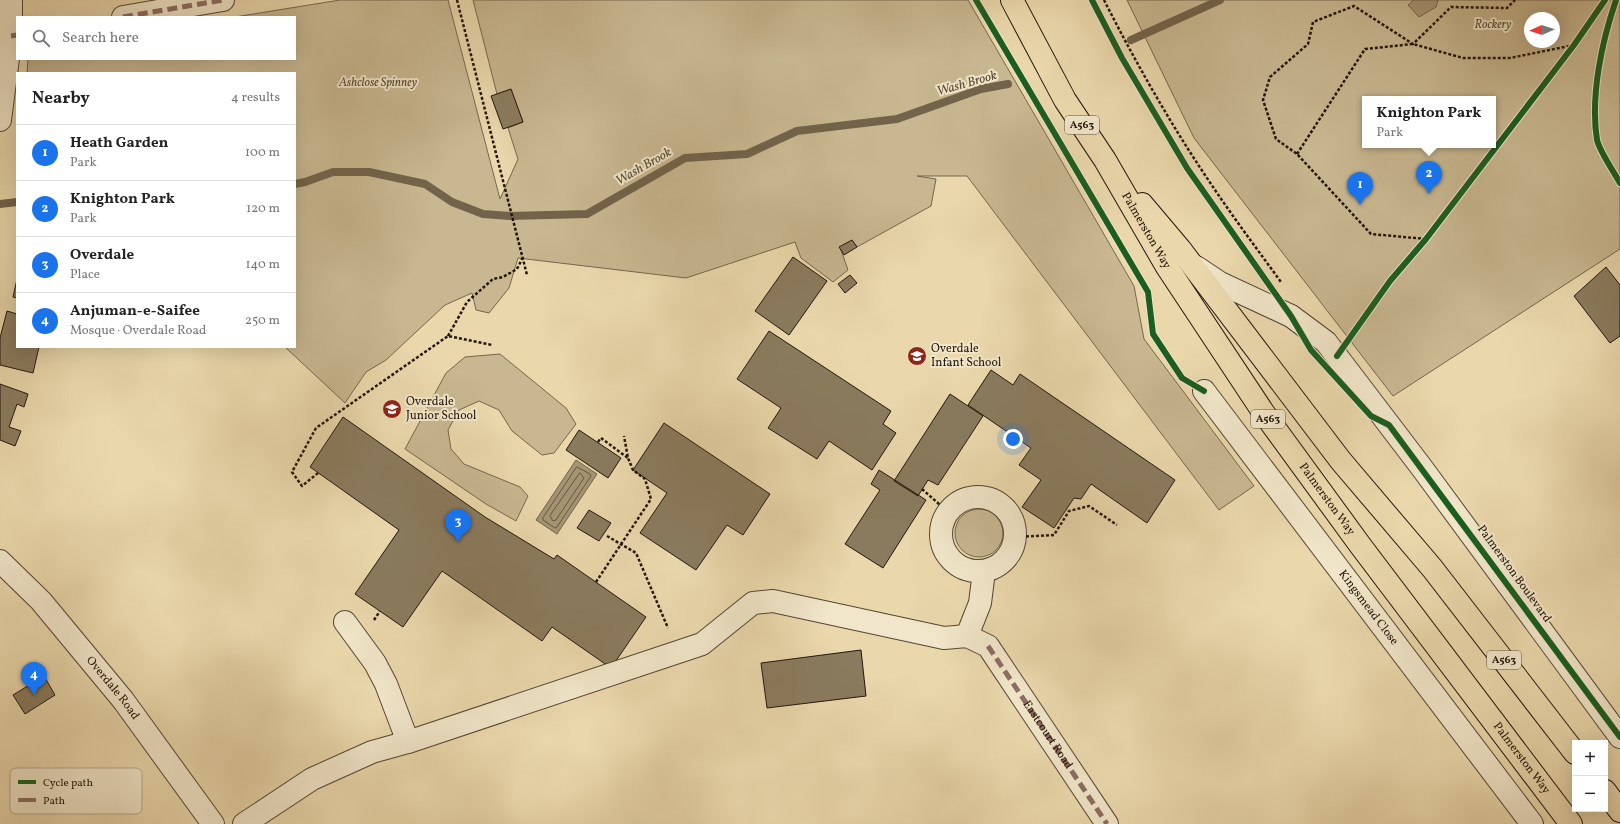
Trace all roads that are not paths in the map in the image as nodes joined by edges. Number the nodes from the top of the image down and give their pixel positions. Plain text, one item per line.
1 (11, 0) edge
2 (223, 0) edge
3 (1012, 0) edge
4 (129, 16) edge
5 (14, 35) edge
6 (0, 120) edge
7 (1105, 160) junction
8 (1191, 264) junction
9 (1204, 391) dead end
10 (0, 561) edge
11 (984, 571) junction
12 (345, 622) dead end
13 (967, 636) junction
14 (1620, 736) edge
15 (408, 742) junction
16 (1572, 749) edge
17 (1608, 795) edge
18 (1620, 811) edge
19 (213, 824) edge
20 (244, 824) edge
21 (1107, 824) edge
22 (1532, 824) edge
23 (1570, 824) edge

1 - 5 street
2 - 4 street
3 - 7 highway, Palmerston Way / A563
5 - 6 street
7 - 8 highway, Palmerston Way / A563
7 - 23 highway, Palmerston Way / A563
8 - 14 street, Palmerston Boulevard
8 - 16 highway, Palmerston Way / A563
9 - 22 street, Kingsmead Close
10 - 19 street, Overdale Road
11 - 11 street
11 - 13 street
12 - 15 street
13 - 15 street
13 - 21 street, Eastcourt Road
15 - 20 street
17 - 18 highway

